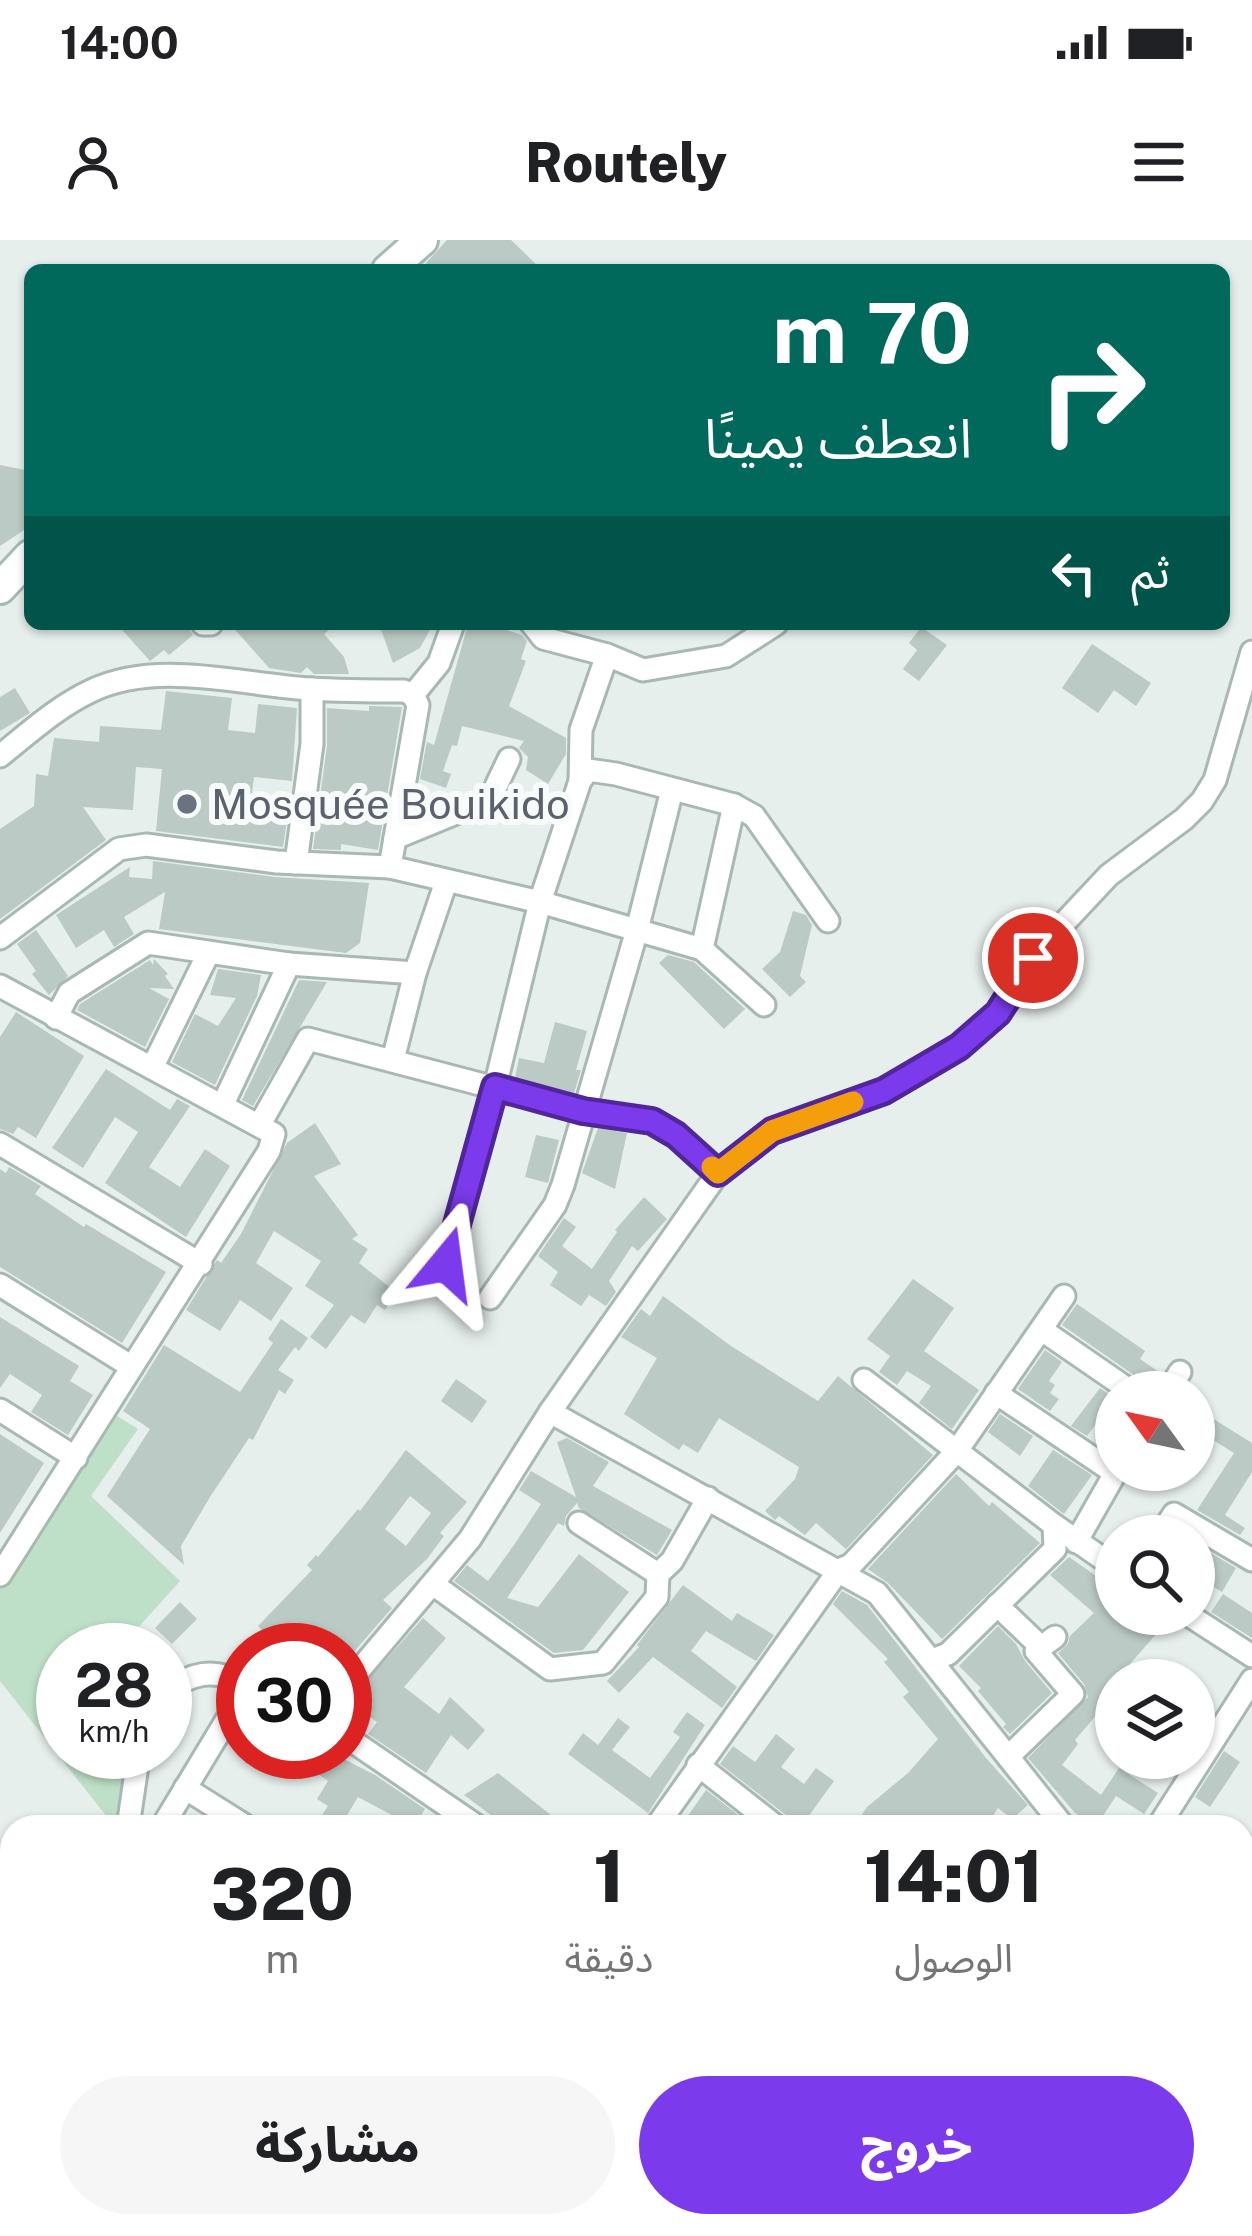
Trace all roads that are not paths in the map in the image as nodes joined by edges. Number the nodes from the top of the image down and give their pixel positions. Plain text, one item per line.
1 (422, 240) edge
2 (395, 264) edge
3 (24, 562) edge
4 (0, 588) edge
5 (451, 630) edge
6 (544, 630) edge
7 (767, 630) edge
8 (1252, 652) edge
9 (607, 655) junction
10 (312, 689) junction
11 (412, 695) junction
12 (0, 756) edge
13 (508, 759) dead end
14 (580, 781) junction
15 (672, 790) junction
16 (734, 805) junction
17 (395, 838) junction
18 (296, 863) junction
19 (390, 867) junction
20 (446, 882) junction
21 (540, 902) junction
22 (828, 921) dead end
23 (637, 930) junction
24 (0, 938) edge
25 (702, 949) junction
26 (208, 954) junction
27 (289, 964) junction
28 (415, 973) junction
29 (2, 992) edge
30 (764, 1005) dead end
31 (56, 1018) junction
32 (393, 1060) junction
33 (152, 1068) junction
34 (495, 1087) junction
35 (223, 1104) junction
36 (583, 1111) junction
37 (260, 1124) junction
38 (0, 1144) edge
39 (718, 1173) junction
40 (201, 1264) junction
41 (446, 1264) dead end
42 (0, 1285) edge
43 (1064, 1296) dead end
44 (490, 1298) dead end
45 (1042, 1330) junction
46 (132, 1367) junction
47 (1102, 1371) edge
48 (865, 1379) dead end
49 (996, 1393) junction
50 (0, 1410) edge
51 (550, 1412) junction
52 (956, 1452) junction
53 (76, 1458) junction
54 (1095, 1458) edge
55 (1105, 1491) edge
56 (708, 1498) junction
57 (579, 1523) dead end
58 (1054, 1526) junction
59 (1215, 1538) edge
60 (1076, 1542) junction
61 (1095, 1554) edge
62 (1252, 1560) edge
63 (838, 1570) junction
64 (658, 1574) junction
65 (0, 1575) edge
66 (433, 1584) junction
67 (997, 1605) junction
68 (1215, 1632) edge
69 (372, 1656) edge
70 (1252, 1656) edge
71 (932, 1660) junction
72 (1252, 1680) edge
73 (216, 1737) edge
74 (372, 1754) edge
75 (1009, 1757) junction
76 (698, 1765) junction
77 (135, 1779) edge
78 (185, 1788) junction
79 (130, 1815) edge
80 (169, 1815) edge
81 (229, 1815) edge
82 (460, 1815) edge
83 (664, 1815) edge
84 (762, 1815) edge
85 (1055, 1815) edge
86 (1166, 1815) edge

1 - 2 street
3 - 4 street
5 - 11 street
6 - 9 street
7 - 9 street
8 - 39 street
9 - 14 street
10 - 11 street
10 - 12 street
10 - 18 street
11 - 17 street
13 - 17 street
14 - 15 street
14 - 21 street
15 - 16 street
15 - 23 street
16 - 22 street
16 - 25 street
17 - 19 street
18 - 19 street
18 - 24 street
19 - 20 street
20 - 21 street
20 - 28 street
21 - 23 street
21 - 34 street
23 - 25 street
23 - 36 street
25 - 30 street
26 - 27 street
26 - 31 street
26 - 33 street
27 - 28 street
27 - 35 street
28 - 32 street
29 - 31 street
31 - 33 street
32 - 34 street
32 - 37 street
33 - 35 street
34 - 36 street
34 - 41 street
35 - 37 street
36 - 39 street
36 - 44 street
37 - 40 street
38 - 40 street
39 - 51 street
40 - 46 street
42 - 46 street
43 - 45 street
45 - 47 street
45 - 49 street
46 - 53 street
48 - 52 street
49 - 52 street
49 - 54 street
50 - 53 street
51 - 56 street
51 - 66 street
52 - 58 street
52 - 63 street
53 - 65 street
55 - 60 street
56 - 63 street
56 - 64 street
57 - 64 street
58 - 60 street
58 - 67 street
59 - 62 street
60 - 61 street
63 - 71 street
63 - 76 street
64 - 66 street
66 - 69 street
67 - 71 street
67 - 75 street
68 - 70 street
71 - 75 street
72 - 86 street
73 - 78 street
74 - 82 street
75 - 85 street
76 - 83 street
76 - 84 street
77 - 79 street
78 - 80 street
78 - 81 street

